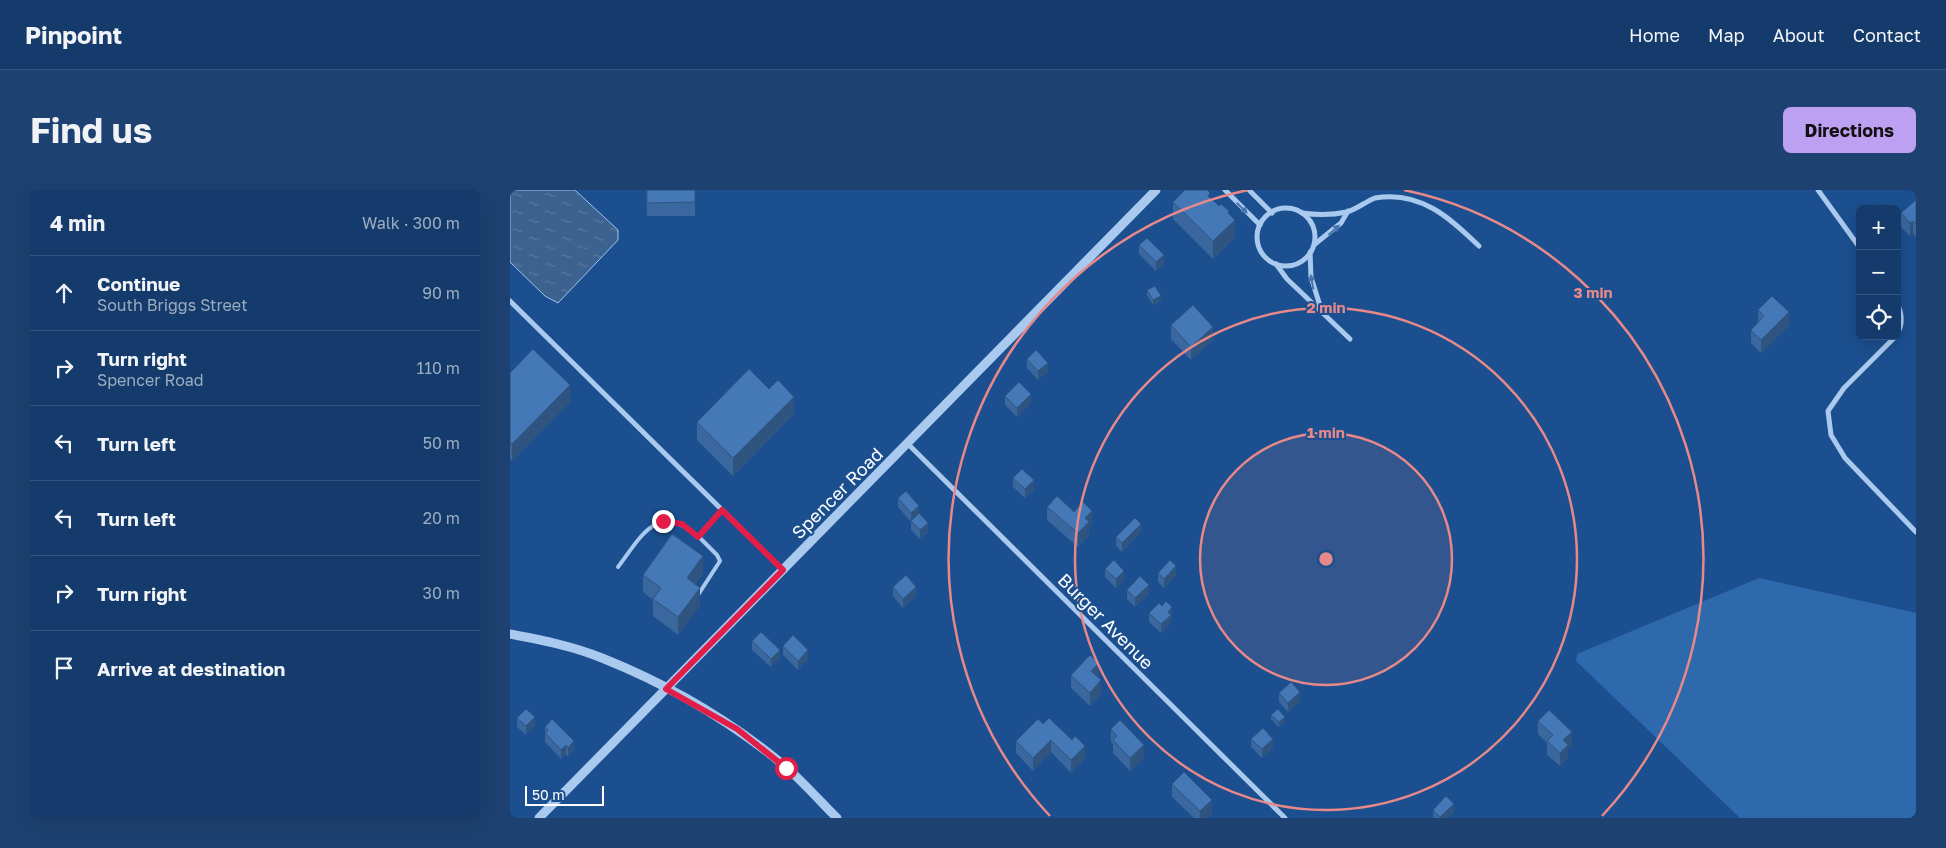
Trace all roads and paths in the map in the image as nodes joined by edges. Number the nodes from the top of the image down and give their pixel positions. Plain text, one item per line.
1 (1156, 190) edge
2 (1225, 190) edge
3 (1249, 190) edge
4 (1818, 190) edge
5 (1348, 211) junction
6 (1272, 213) junction
7 (1302, 213) junction
8 (1260, 226) junction
9 (1856, 242) edge
10 (1315, 244) junction
11 (1479, 246) dead end
12 (1310, 252) junction
13 (1275, 264) junction
14 (510, 301) edge
15 (1321, 310) junction
16 (1350, 339) dead end
17 (1891, 340) edge
18 (908, 444) junction
19 (722, 510) junction
20 (1916, 532) edge
21 (698, 537) junction
22 (618, 567) dead end
23 (783, 570) junction
24 (698, 595) edge
25 (510, 634) edge
26 (666, 689) junction
27 (539, 818) edge
28 (838, 818) edge
29 (1285, 818) edge

1 - 18 street, Spencer Road
2 -> 8 street
3 - 6 street
4 - 9 street
5 - 7 street
10 -> 5 street
5 - 11 street
6 - 7 street
6 - 8 street
7 - 10 street
8 - 13 street
10 - 12 street
12 - 13 street
15 -> 12 street
13 - 15 street
14 - 19 street
15 - 16 street
17 - 20 street
18 - 23 street, Spencer Road
18 - 29 street, Burger Avenue
19 - 21 lane
19 - 23 street
21 - 22 lane
21 - 24 lane
23 - 26 street, Spencer Road
25 - 26 street
26 - 27 street, Spencer Road
26 - 28 street

